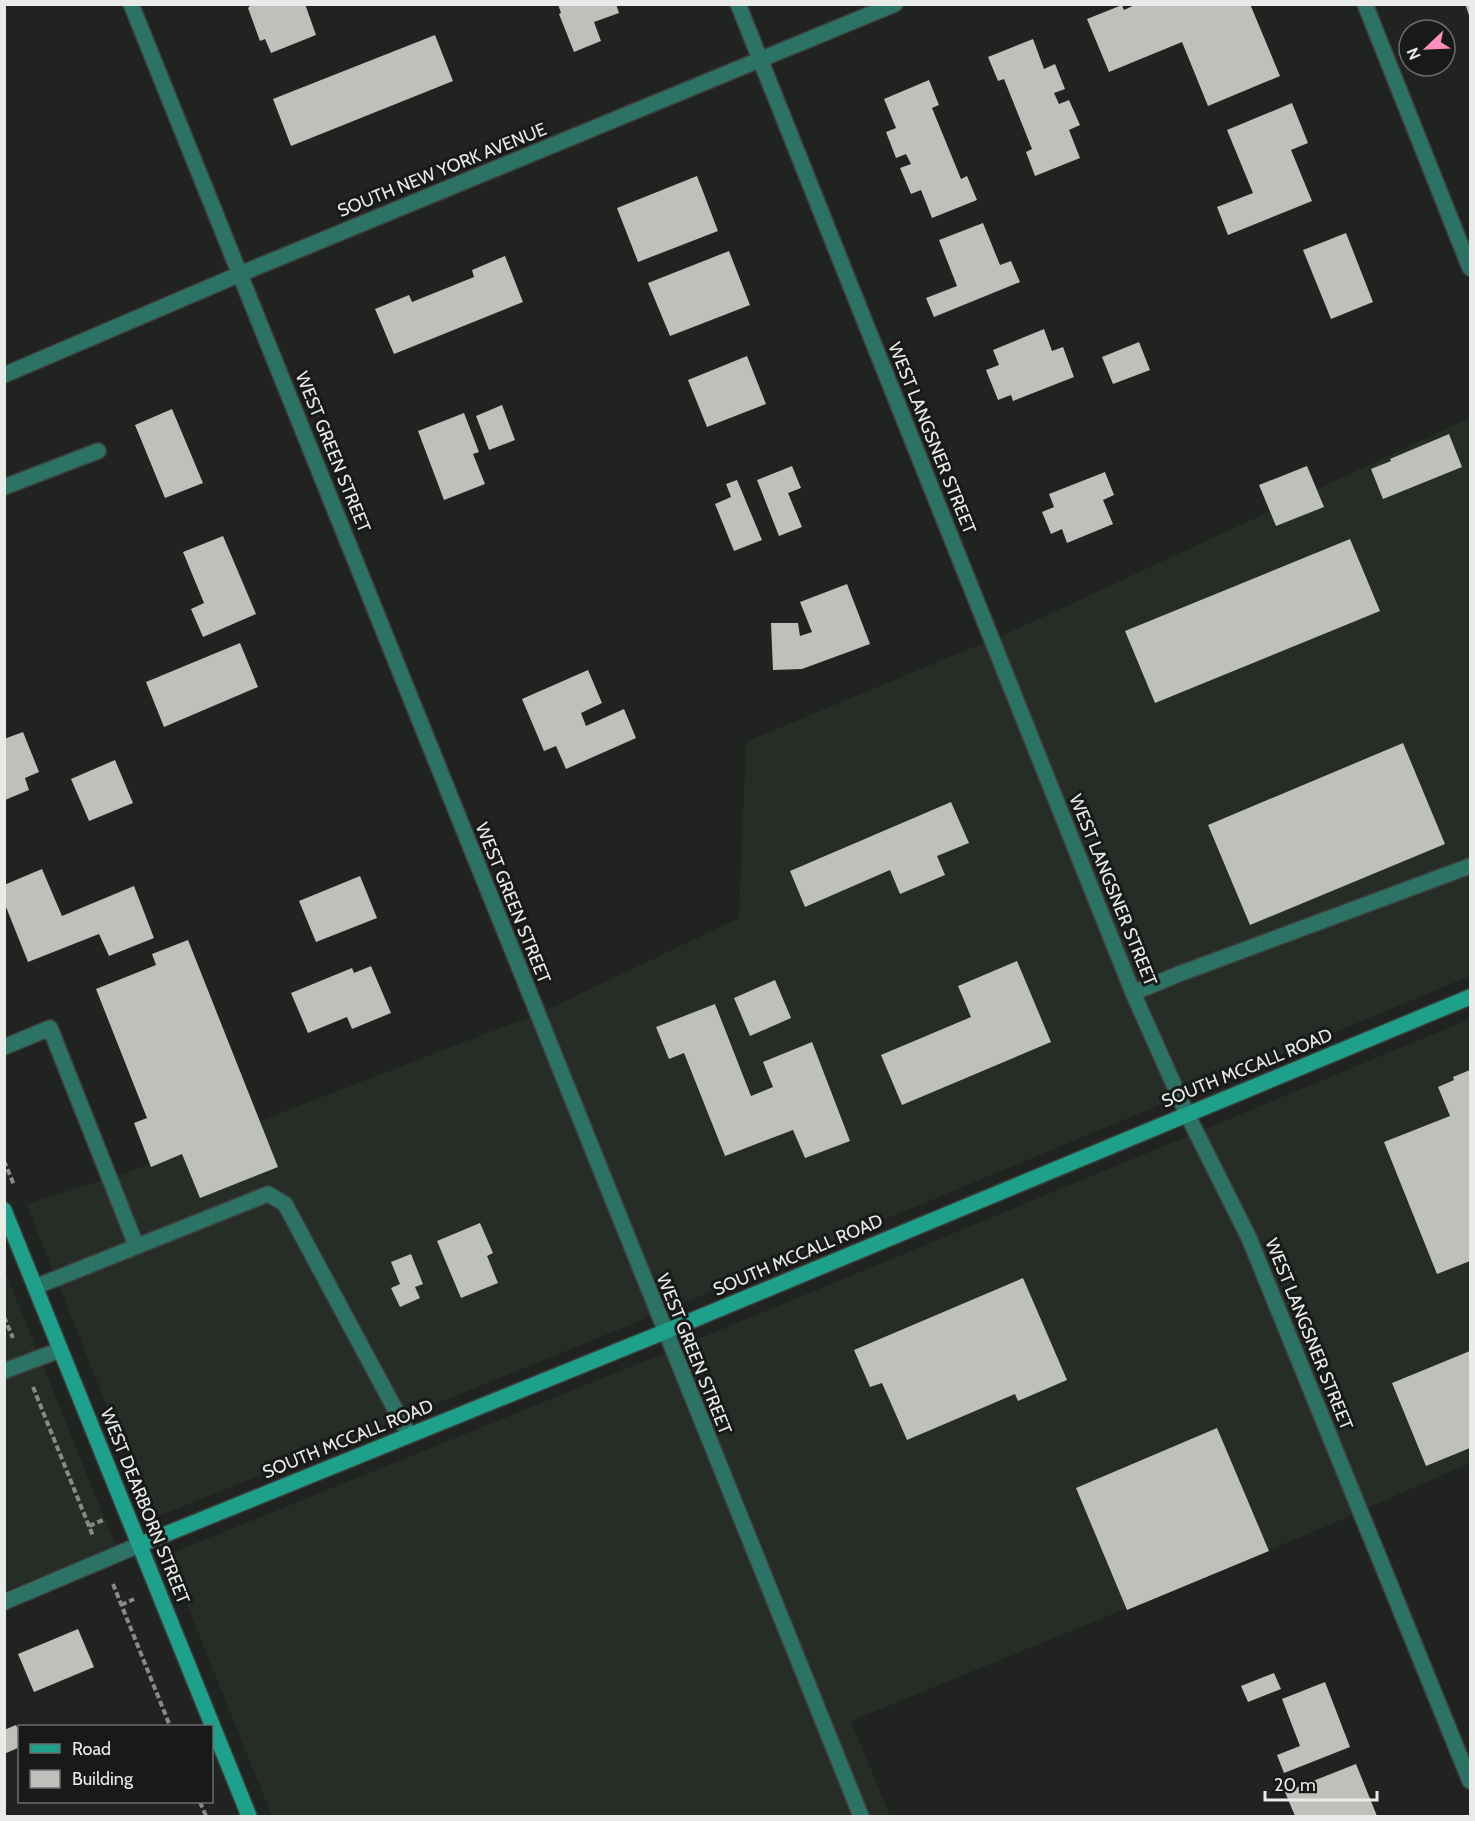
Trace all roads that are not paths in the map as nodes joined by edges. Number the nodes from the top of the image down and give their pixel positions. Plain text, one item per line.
1 (131, 4) edge
2 (738, 4) edge
3 (895, 4) edge
4 (1365, 4) edge
5 (760, 61) junction
6 (1470, 268) edge
7 (240, 274) junction
8 (4, 375) edge
9 (98, 451) dead end
10 (4, 487) edge
11 (1470, 866) edge
12 (1133, 993) junction
13 (1470, 997) edge
14 (4, 1047) edge
15 (1187, 1114) junction
16 (4, 1210) edge
17 (136, 1245) junction
18 (35, 1287) junction
19 (664, 1332) junction
20 (60, 1350) junction
21 (4, 1371) edge
22 (408, 1435) junction
23 (139, 1545) junction
24 (4, 1602) edge
25 (212, 1725) edge
26 (213, 1727) edge
27 (1470, 1781) edge
28 (249, 1816) edge
29 (861, 1816) edge

1 - 7 street, WEST GREEN STREET
2 - 5 street, WEST LANGSNER STREET
3 - 5 street, SOUTH NEW YORK AVENUE
4 - 6 street
5 - 7 street, SOUTH NEW YORK AVENUE
5 - 12 street, WEST LANGSNER STREET
7 - 8 street, SOUTH NEW YORK AVENUE
7 - 19 street, WEST GREEN STREET
9 - 10 street
11 - 12 street
12 - 15 street, WEST LANGSNER STREET
13 - 15 street, SOUTH MCCALL ROAD
14 - 17 street
15 - 19 street, SOUTH MCCALL ROAD
15 - 27 street, WEST LANGSNER STREET
16 - 18 street, WEST DEARBORN STREET
17 - 18 street
17 - 22 street
18 - 20 street, WEST DEARBORN STREET
19 - 22 street, SOUTH MCCALL ROAD
19 - 29 street, WEST GREEN STREET
20 - 21 street
20 - 23 street, WEST DEARBORN STREET
22 - 23 street, SOUTH MCCALL ROAD
23 - 24 street
23 - 25 street, WEST DEARBORN STREET
26 - 28 street, WEST DEARBORN STREET

